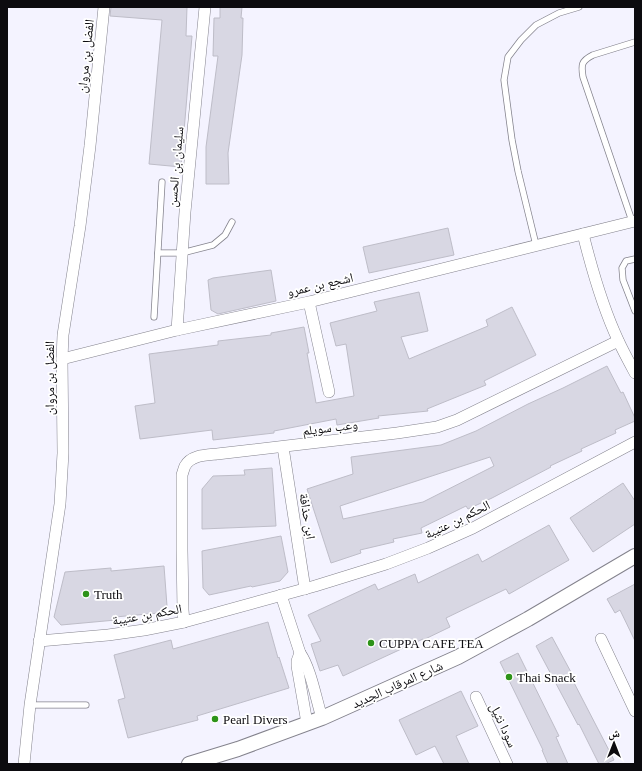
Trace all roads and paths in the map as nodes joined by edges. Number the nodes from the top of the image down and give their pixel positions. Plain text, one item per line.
1 (104, 7) edge
2 (205, 7) edge
3 (579, 7) edge
4 (635, 42) edge
5 (162, 182) dead end
6 (634, 221) edge
7 (232, 222) dead end
8 (583, 234) junction
9 (536, 245) junction
10 (158, 252) junction
11 (182, 253) junction
12 (635, 259) edge
13 (309, 302) junction
14 (635, 311) edge
15 (154, 317) dead end
16 (177, 330) junction
17 (618, 341) junction
18 (62, 359) junction
19 (635, 373) edge
20 (329, 392) dead end
21 (635, 442) edge
22 (283, 447) junction
23 (635, 556) edge
24 (305, 589) junction
25 (281, 596) junction
26 (184, 622) junction
27 (601, 639) dead end
28 (40, 641) junction
29 (300, 653) junction
30 (476, 697) dead end
31 (30, 705) junction
32 (86, 705) dead end
33 (635, 711) edge
34 (322, 718) junction
35 (307, 724) junction
36 (26, 750) junction
37 (24, 764) edge
38 (32, 764) edge
39 (189, 764) edge
40 (507, 764) edge

1 - 18 street, الفضل بن مروان
2 - 11 street, سليمان بن الحسن
3 - 9 lane
4 - 6 lane
5 - 10 lane
6 - 8 street, اشجع بن عمرو
7 - 11 lane
8 - 9 street, اشجع بن عمرو
8 - 17 street
9 - 13 street, اشجع بن عمرو
10 - 11 lane
10 - 15 lane
11 - 16 street, سليمان بن الحسن
12 - 14 lane
13 - 16 street, اشجع بن عمرو
13 - 20 street
16 - 18 street, اشجع بن عمرو
17 - 19 street
17 - 22 street, وعب سويلم
18 - 28 street, الفضل بن مروان
21 - 24 street, الحكم بن عتيبة
22 - 24 street, ابن حذافة
22 - 26 street, وعب سويلم
23 - 34 street, شارع المرقاب الجديد
24 - 25 street, الحكم بن عتيبة
25 - 26 street, الحكم بن عتيبة
25 - 29 street
26 - 28 street, الحكم بن عتيبة
27 - 33 street
28 - 31 street, الفضل بن مروان
29 - 34 street
29 - 35 street
30 - 40 street, سودا نثيل
31 - 32 lane
31 - 36 street, الفضل بن مروان
34 - 35 street, شارع المرقاب الجديد
35 - 39 street, شارع المرقاب الجديد
36 - 37 street, الفضل بن مروان
36 - 38 street, الفضل بن مروان

